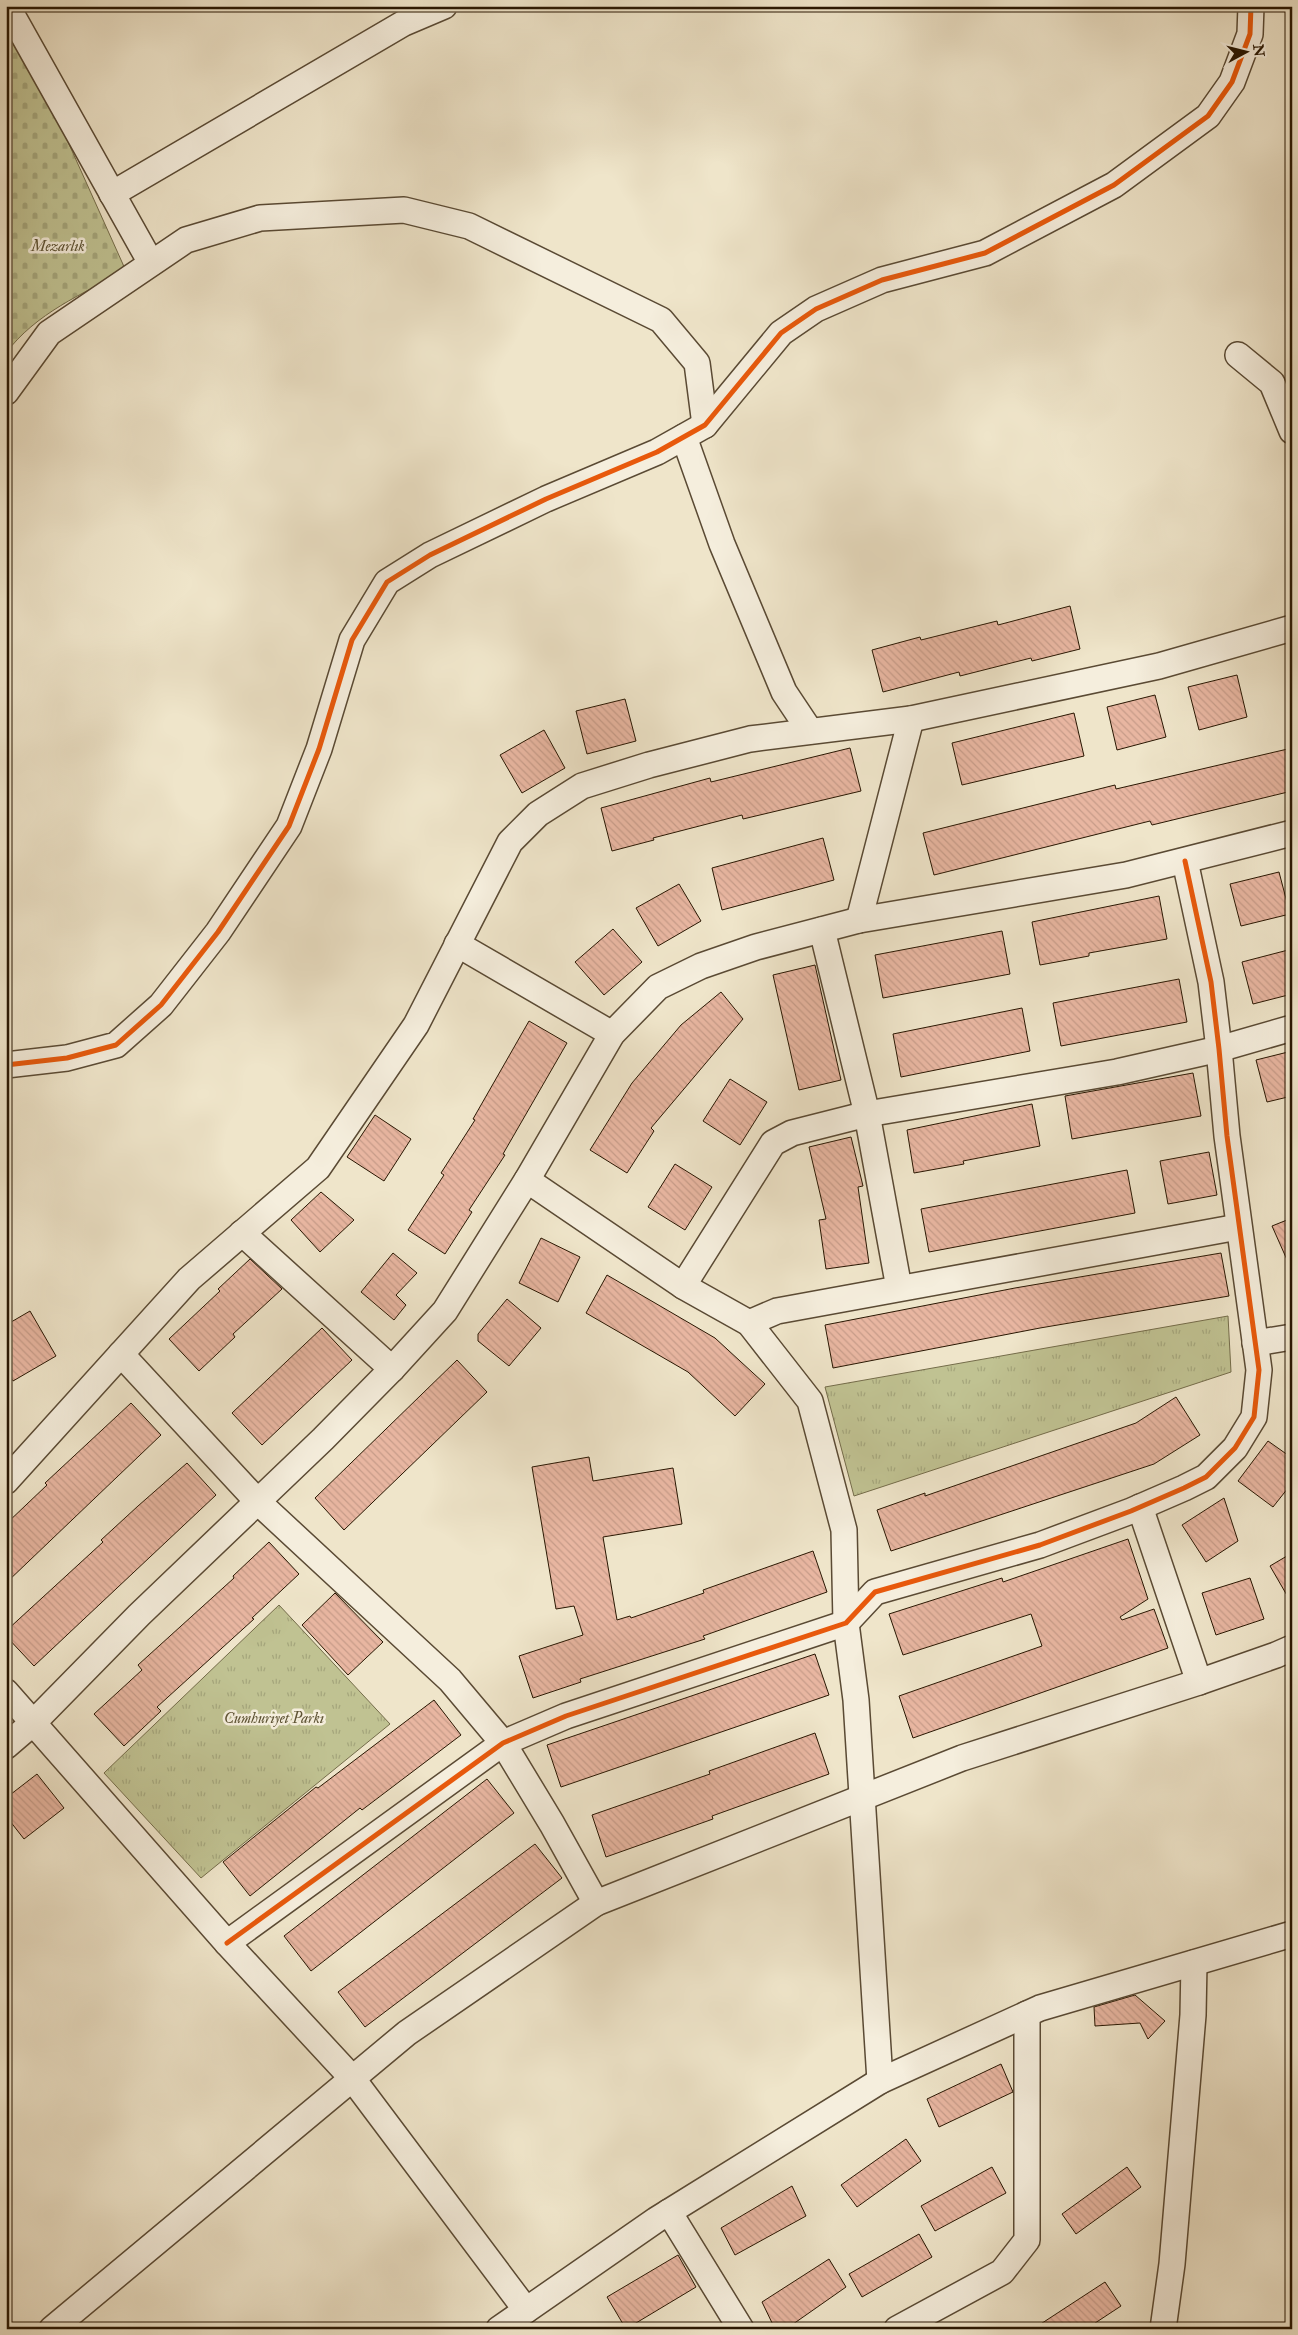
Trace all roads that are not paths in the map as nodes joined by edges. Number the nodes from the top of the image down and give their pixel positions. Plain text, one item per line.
1 (7, 6) edge
2 (444, 6) edge
3 (1251, 6) edge
4 (112, 194) junction
5 (151, 263) junction
6 (1238, 355) dead end
7 (6, 392) edge
8 (694, 431) junction
9 (1292, 431) edge
10 (1292, 628) edge
11 (910, 719) junction
12 (810, 731) junction
13 (1292, 833) edge
14 (1185, 861) junction
15 (859, 920) junction
16 (822, 930) junction
17 (458, 944) junction
18 (1292, 1028) edge
19 (612, 1034) junction
20 (1219, 1049) junction
21 (6, 1065) edge
22 (867, 1114) junction
23 (527, 1180) junction
24 (1238, 1227) junction
25 (242, 1233) junction
26 (683, 1286) junction
27 (899, 1288) junction
28 (749, 1323) junction
29 (1292, 1337) edge
30 (1255, 1343) junction
31 (121, 1354) junction
32 (392, 1369) junction
33 (6, 1481) edge
34 (258, 1502) junction
35 (1140, 1507) junction
36 (846, 1623) junction
37 (1292, 1648) edge
38 (1198, 1682) junction
39 (6, 1692) edge
40 (34, 1722) junction
41 (503, 1743) junction
42 (6, 1746) edge
43 (862, 1799) junction
44 (596, 1903) junction
45 (1292, 1934) edge
46 (226, 1943) junction
47 (1194, 1963) junction
48 (1027, 2014) junction
49 (352, 2078) junction
50 (880, 2081) junction
51 (669, 2212) junction
52 (526, 2310) junction
53 (52, 2329) edge
54 (500, 2329) edge
55 (741, 2329) edge
56 (897, 2329) edge
57 (1163, 2329) edge

1 - 4 street
2 - 4 street
3 - 8 street
4 - 5 street
5 - 7 street
5 - 8 street
6 - 9 street
8 - 12 street
8 - 21 street
10 - 11 street
11 - 12 street
11 - 15 street
12 - 17 street
13 - 14 street
14 - 15 street
14 - 20 street
15 - 16 street
16 - 19 street
16 - 22 street
17 - 19 street
17 - 25 street
18 - 20 street
19 - 23 street
20 - 22 street
20 - 24 street
22 - 26 street
22 - 27 street
23 - 26 street
23 - 32 street
24 - 27 street
24 - 30 street
25 - 31 street
25 - 32 street
26 - 28 street
27 - 28 street
28 - 36 street
29 - 30 street
30 - 35 street
31 - 33 street
31 - 34 street
32 - 34 street
34 - 40 street
34 - 41 street
35 - 36 street
35 - 38 street
36 - 41 street
36 - 43 street
37 - 38 street
38 - 43 street
39 - 40 street
40 - 42 street
40 - 46 street
41 - 44 street
41 - 46 street
43 - 44 street
43 - 50 street
44 - 49 street
45 - 47 street
46 - 49 street
47 - 48 street
47 - 57 street
48 - 50 street
48 - 56 street
49 - 52 street
49 - 53 street
50 - 51 street
51 - 52 street
51 - 55 street
52 - 54 street

